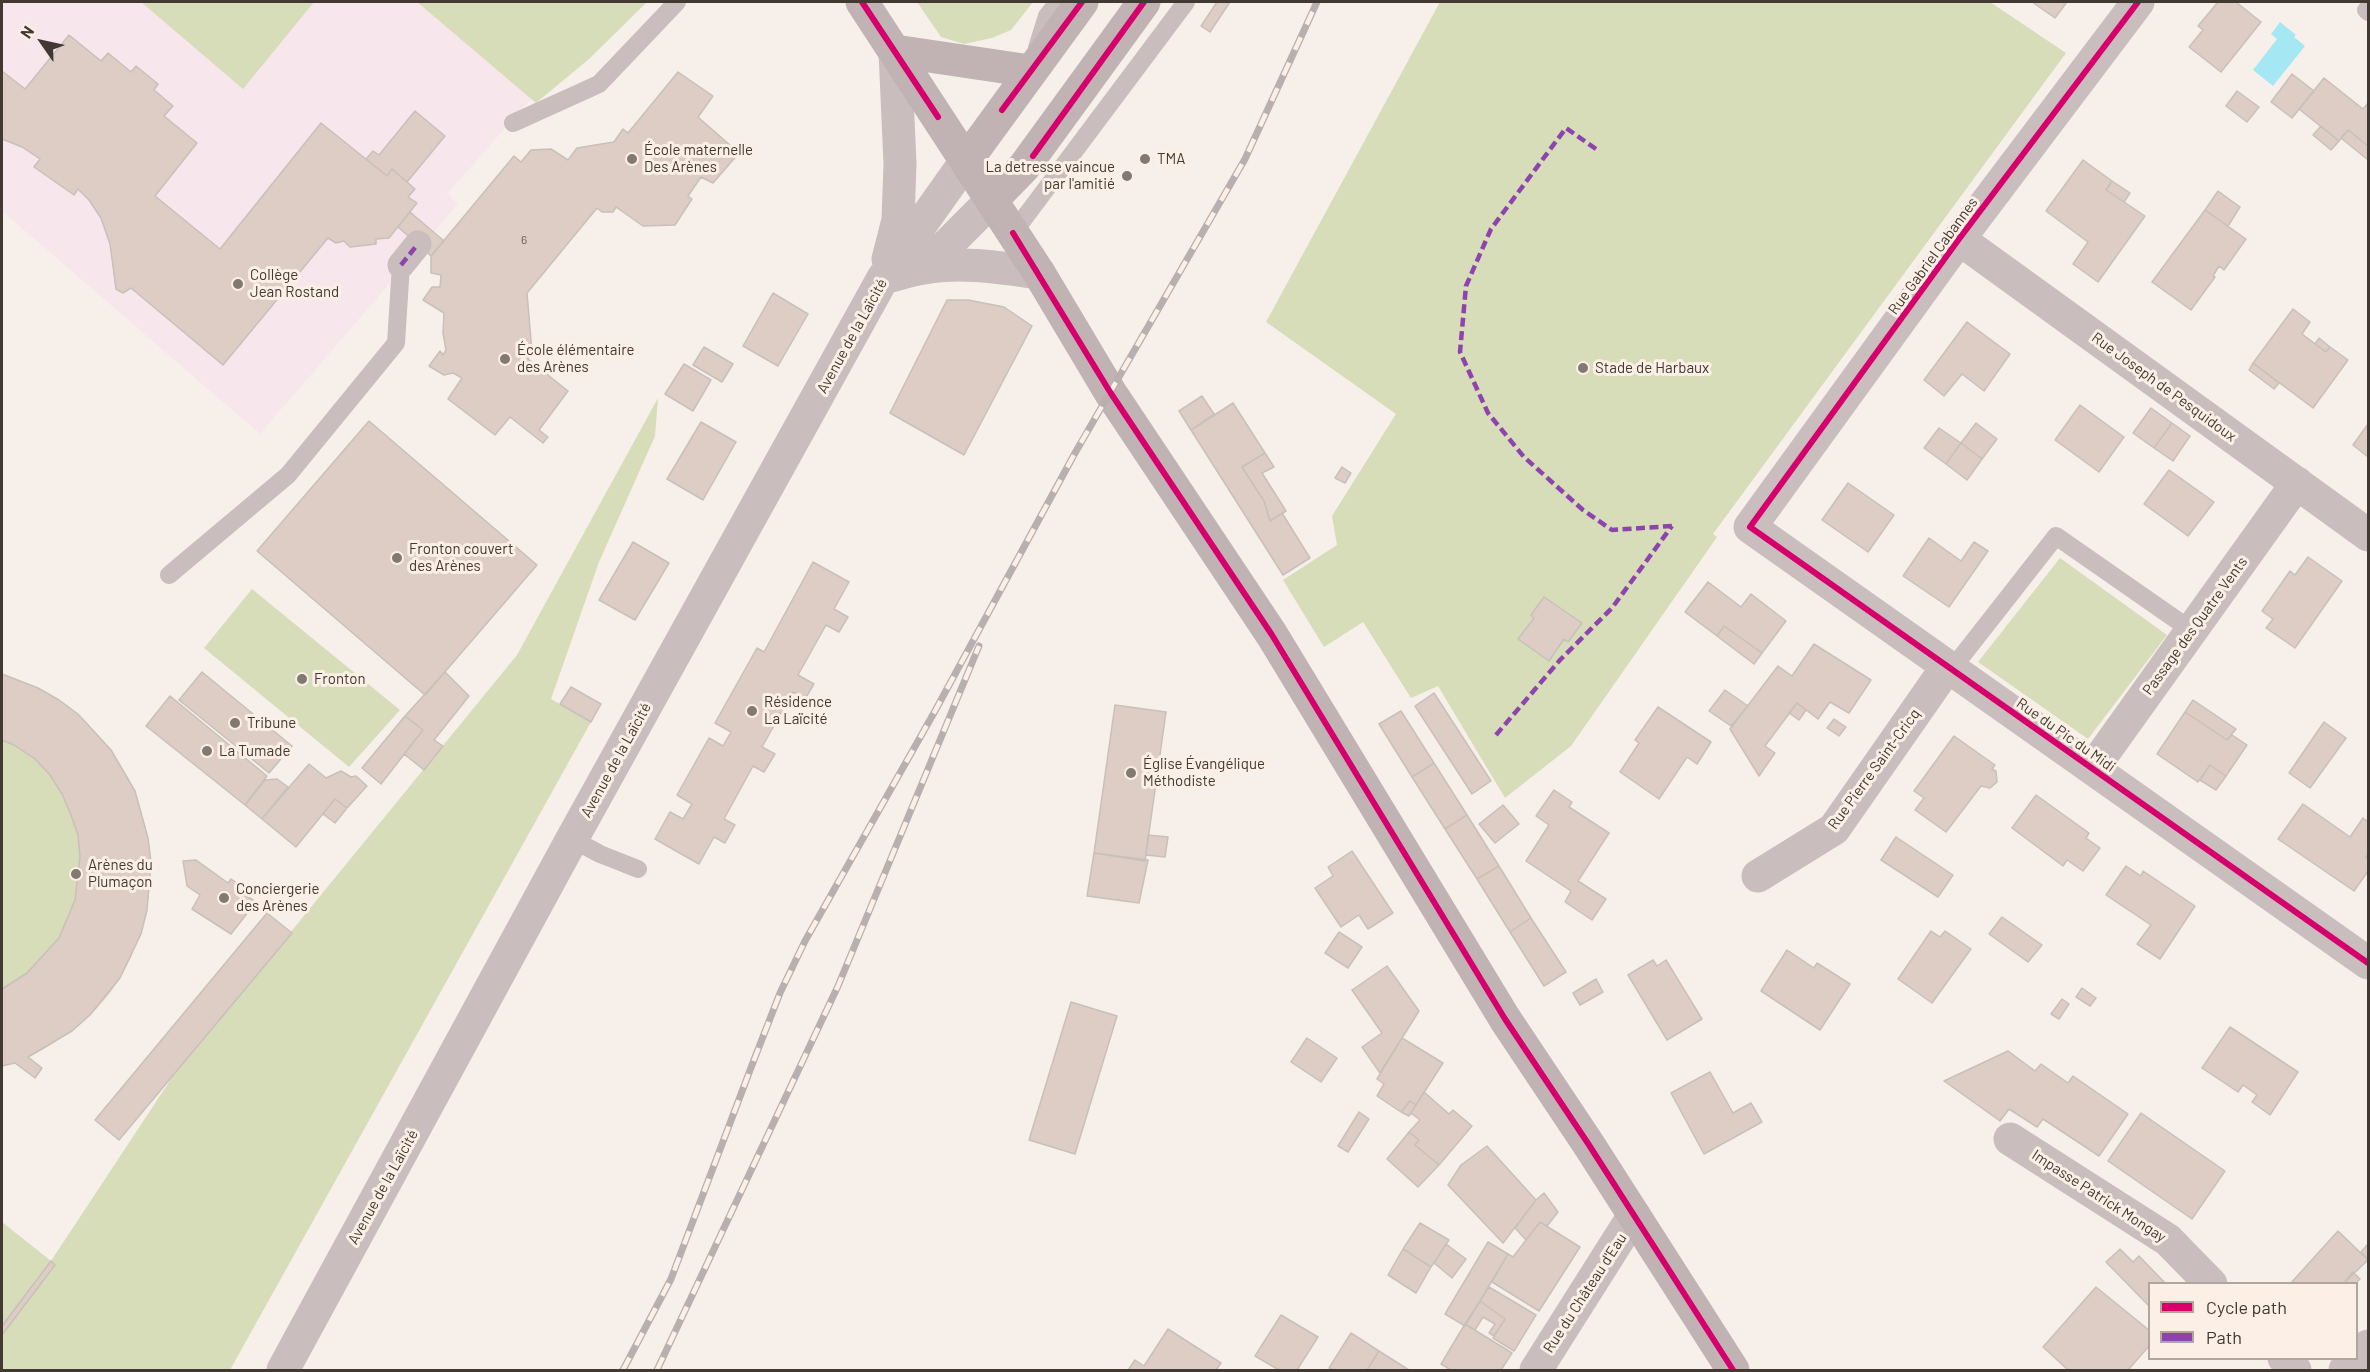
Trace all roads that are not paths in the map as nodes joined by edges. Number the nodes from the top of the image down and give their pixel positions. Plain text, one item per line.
1 (677, 2) edge
2 (862, 2) edge
3 (1058, 2) edge
4 (1082, 2) edge
5 (1144, 2) edge
6 (1186, 2) edge
7 (2138, 2) edge
8 (895, 51) junction
9 (1030, 71) junction
10 (513, 123) dead end
11 (966, 161) junction
12 (992, 200) junction
13 (1013, 233) junction
14 (1959, 239) junction
15 (410, 254) dead end
16 (925, 267) junction
17 (1039, 273) junction
18 (883, 278) junction
19 (2297, 483) junction
20 (1750, 527) joint
21 (2368, 535) edge
22 (169, 575) dead end
23 (2191, 630) junction
24 (1949, 668) junction
25 (2093, 768) junction
26 (572, 839) junction
27 (638, 869) dead end
28 (1758, 876) dead end
29 (2367, 958) edge
30 (2010, 1139) dead end
31 (1634, 1215) junction
32 (2209, 1282) edge
33 (2284, 1360) edge
34 (283, 1371) edge
35 (1536, 1371) edge
36 (1733, 1371) edge
37 (2295, 1371) edge

1 - 10 lane
2 - 8 main road
3 - 9 lane
4 - 9 main road
5 - 12 main road
6 - 13 lane
7 - 14 street, Rue Gabriel Cabannes
8 - 9 main road
8 - 11 main road
8 - 18 street
9 - 11 main road
11 - 12 main road
11 - 18 street, Avenue de la Laïcité
12 - 13 main road
12 - 16 street
13 - 17 main road
14 - 19 street, Rue Joseph de Pesquidoux
14 - 20 street, Rue Gabriel Cabannes
15 - 22 lane
16 - 17 street
16 - 18 street
17 - 31 main road
18 - 26 street, Avenue de la Laïcité
19 - 21 street, Rue Joseph de Pesquidoux
19 - 23 street, Passage des Quatre Vents
20 - 24 street, Rue du Pic du Midi
23 - 24 lane
23 - 25 street, Passage des Quatre Vents
24 - 25 street, Rue du Pic du Midi
24 - 28 street, Rue Pierre Saint-Cricq
25 - 29 street, Rue du Pic du Midi
26 - 27 lane
26 - 34 street, Avenue de la Laïcité
30 - 32 street, Impasse Patrick Mongay
31 - 35 street, Rue du Château d'Eau
31 - 36 main road
33 - 37 street

